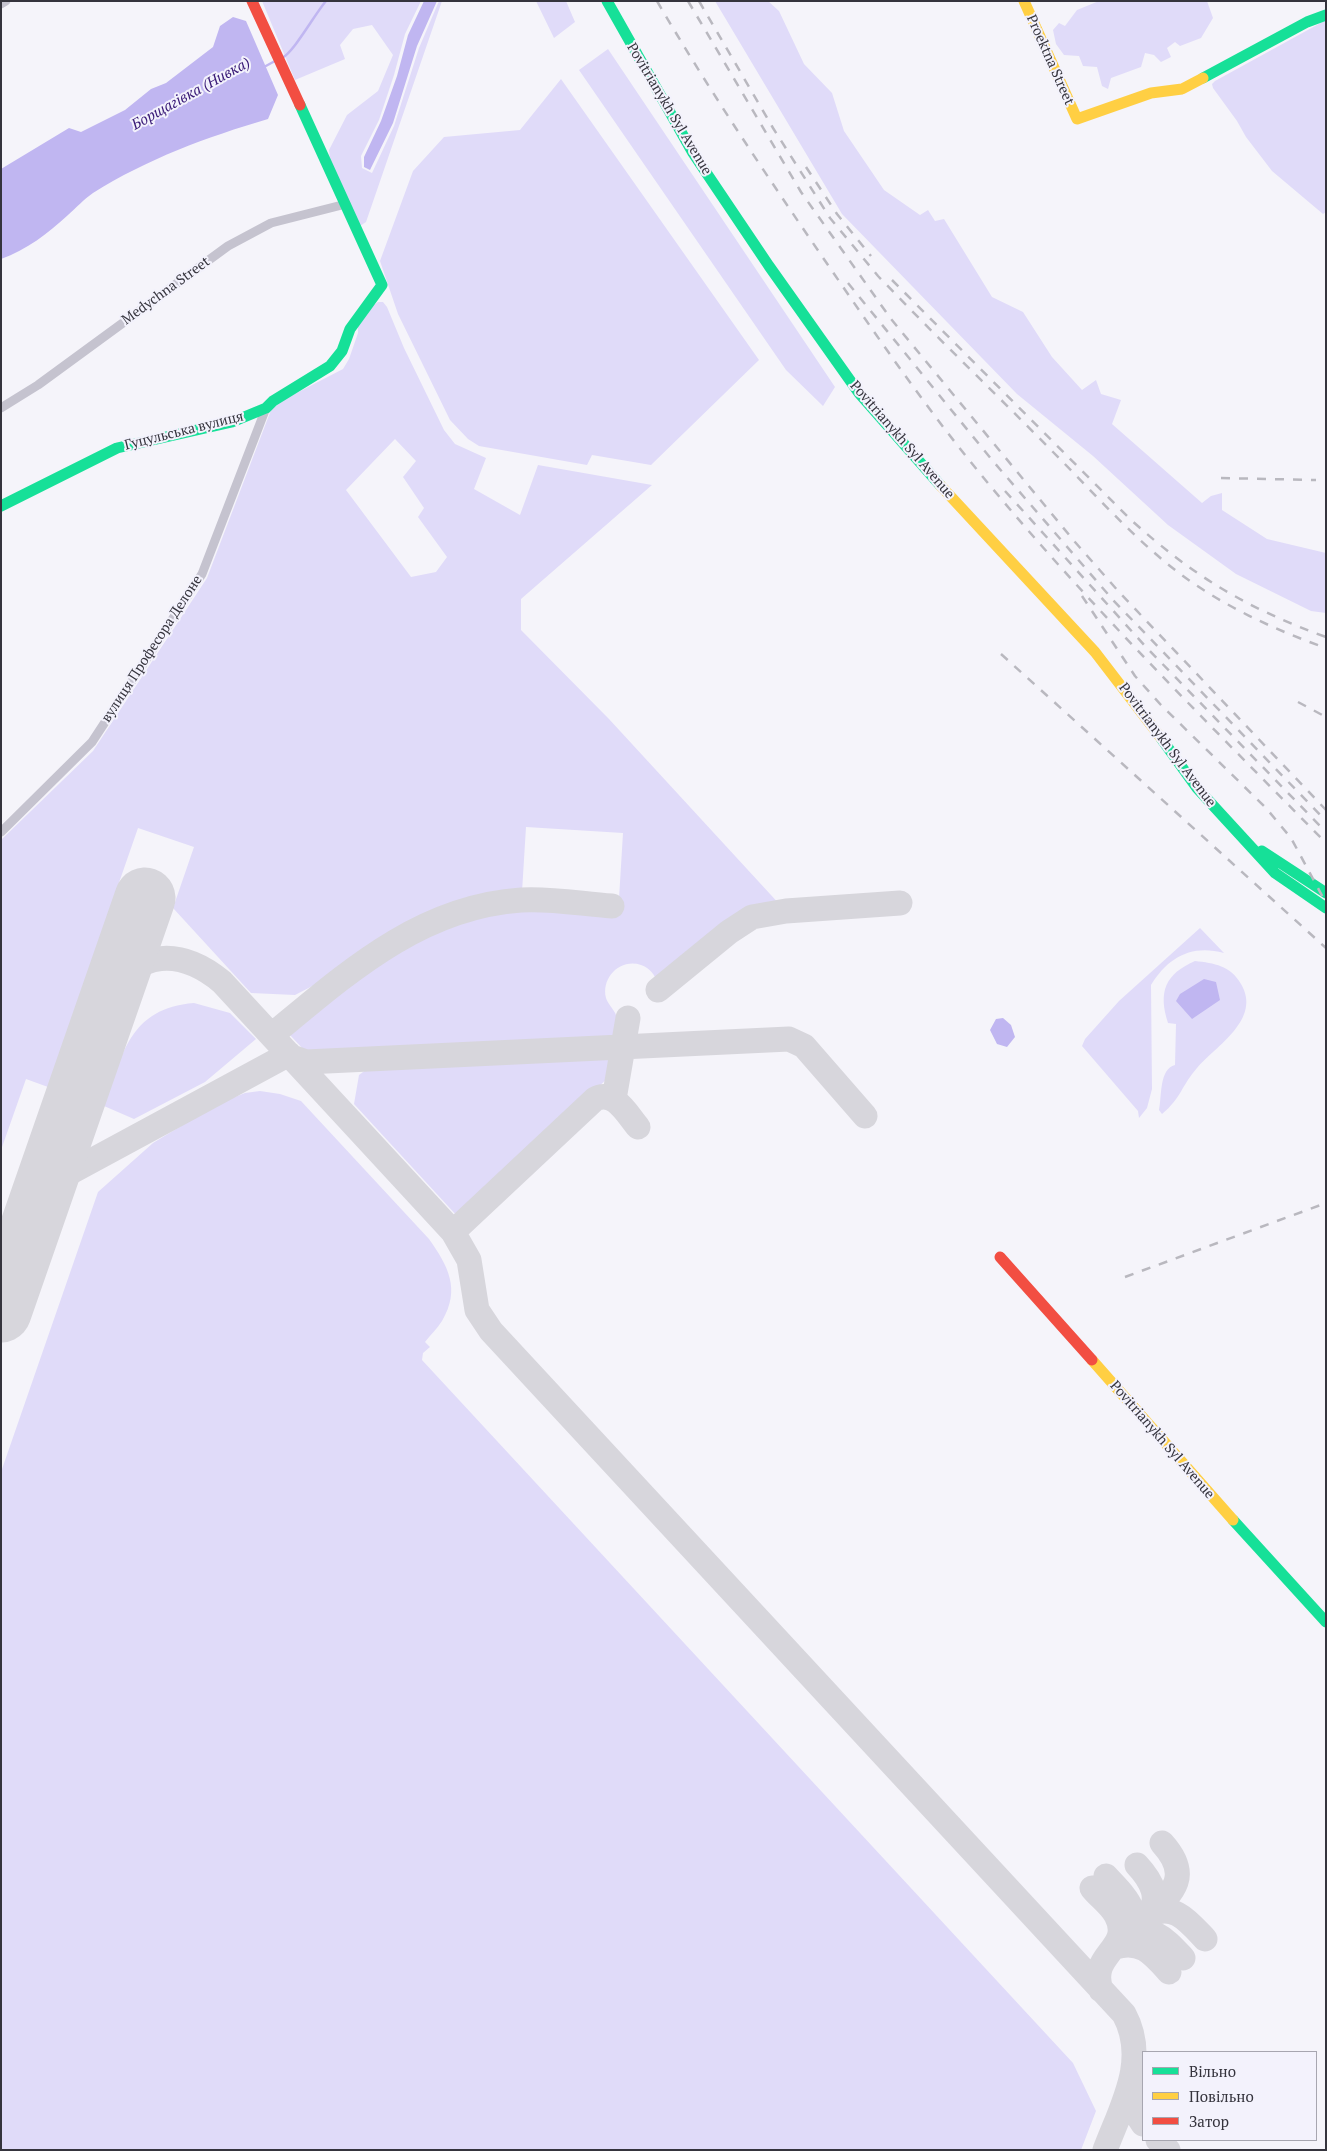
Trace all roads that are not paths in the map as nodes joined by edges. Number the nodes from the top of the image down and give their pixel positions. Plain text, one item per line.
1 (6, 1) edge
2 (252, 1) edge
3 (607, 1) edge
4 (1024, 1) edge
5 (1, 4) edge
6 (1326, 15) edge
7 (346, 204) junction
8 (1, 408) edge
9 (266, 408) junction
10 (1, 506) edge
11 (1, 832) edge
12 (1246, 841) junction
13 (1326, 893) edge
14 (1326, 908) edge
15 (1000, 1257) dead end
16 (1326, 1622) edge

1 - 5 street
2 - 7 street
3 - 12 street, Povitrianykh Syl Avenue
4 - 6 street, Proektna Street
7 - 8 street, Medychna Street
7 - 9 street, Гуцульська вулиця
9 - 10 street, Гуцульська вулиця
9 - 11 street, вулиця Професора Делоне
12 - 13 street, Povitrianykh Syl Avenue
12 - 14 street, Povitrianykh Syl Avenue
15 - 16 street, Povitrianykh Syl Avenue

